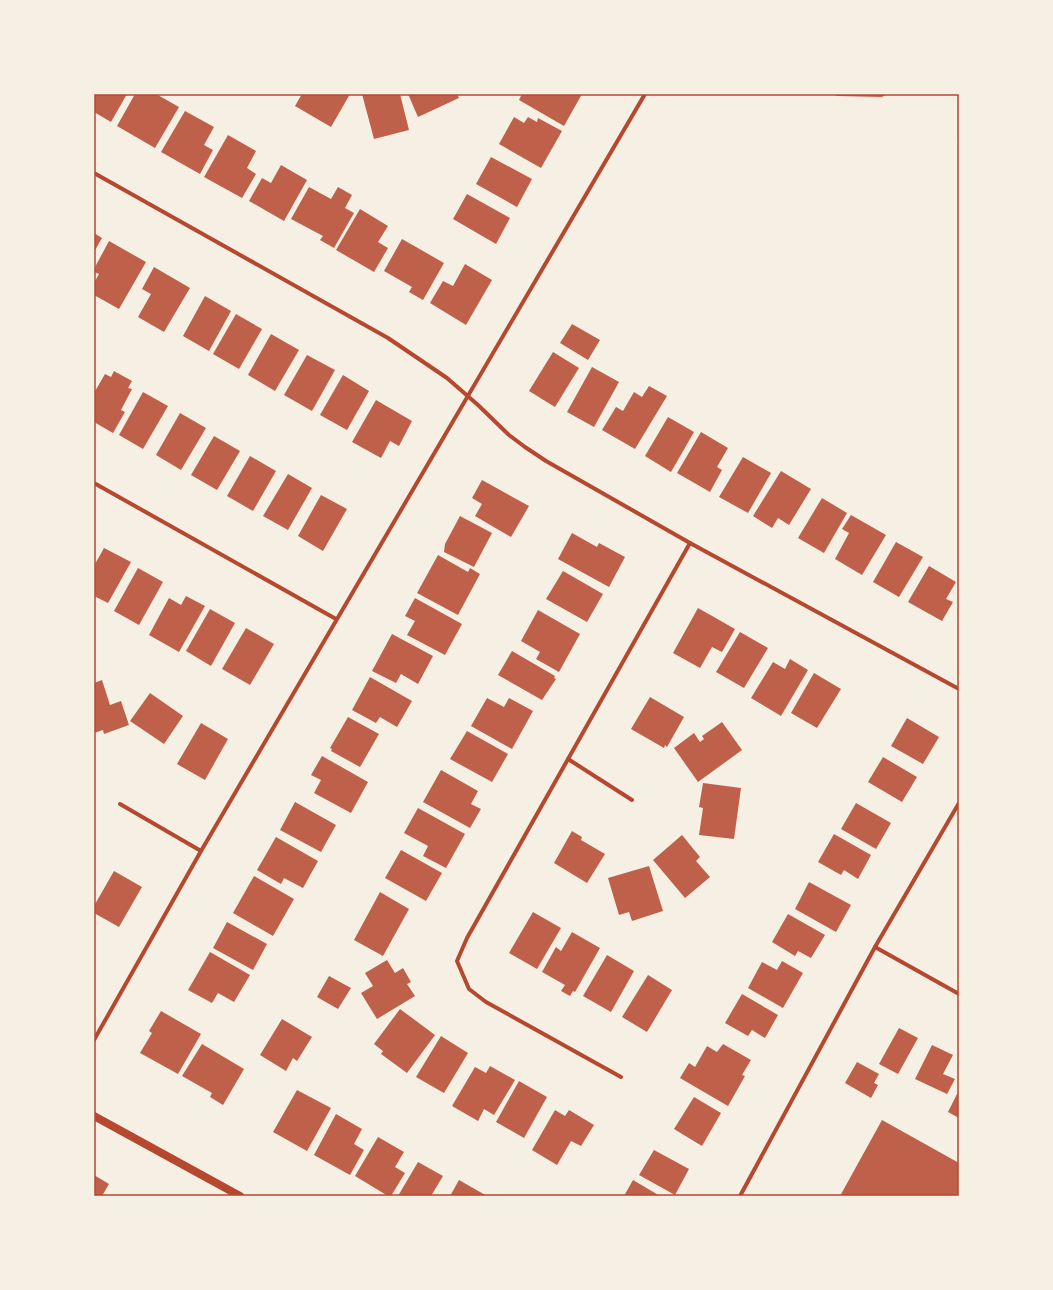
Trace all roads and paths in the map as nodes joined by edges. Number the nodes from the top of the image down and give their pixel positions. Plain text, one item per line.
1 (645, 94) edge
2 (94, 173) edge
3 (467, 396) junction
4 (94, 483) edge
5 (690, 543) junction
6 (336, 619) junction
7 (959, 689) edge
8 (568, 759) junction
9 (632, 800) dead end
10 (959, 803) edge
11 (120, 804) dead end
12 (201, 851) junction
13 (875, 947) junction
14 (959, 994) edge
15 (94, 1040) edge
16 (621, 1077) dead end
17 (94, 1116) edge
18 (240, 1196) edge
19 (740, 1196) edge

1 - 3 street
2 - 3 street
3 - 5 street
3 - 6 street
4 - 6 street
5 - 7 street
5 - 8 street
6 - 12 street
8 - 9 street
8 - 16 street
10 - 13 street
11 - 12 street
12 - 15 street
13 - 14 street
13 - 19 street
17 - 18 main road

